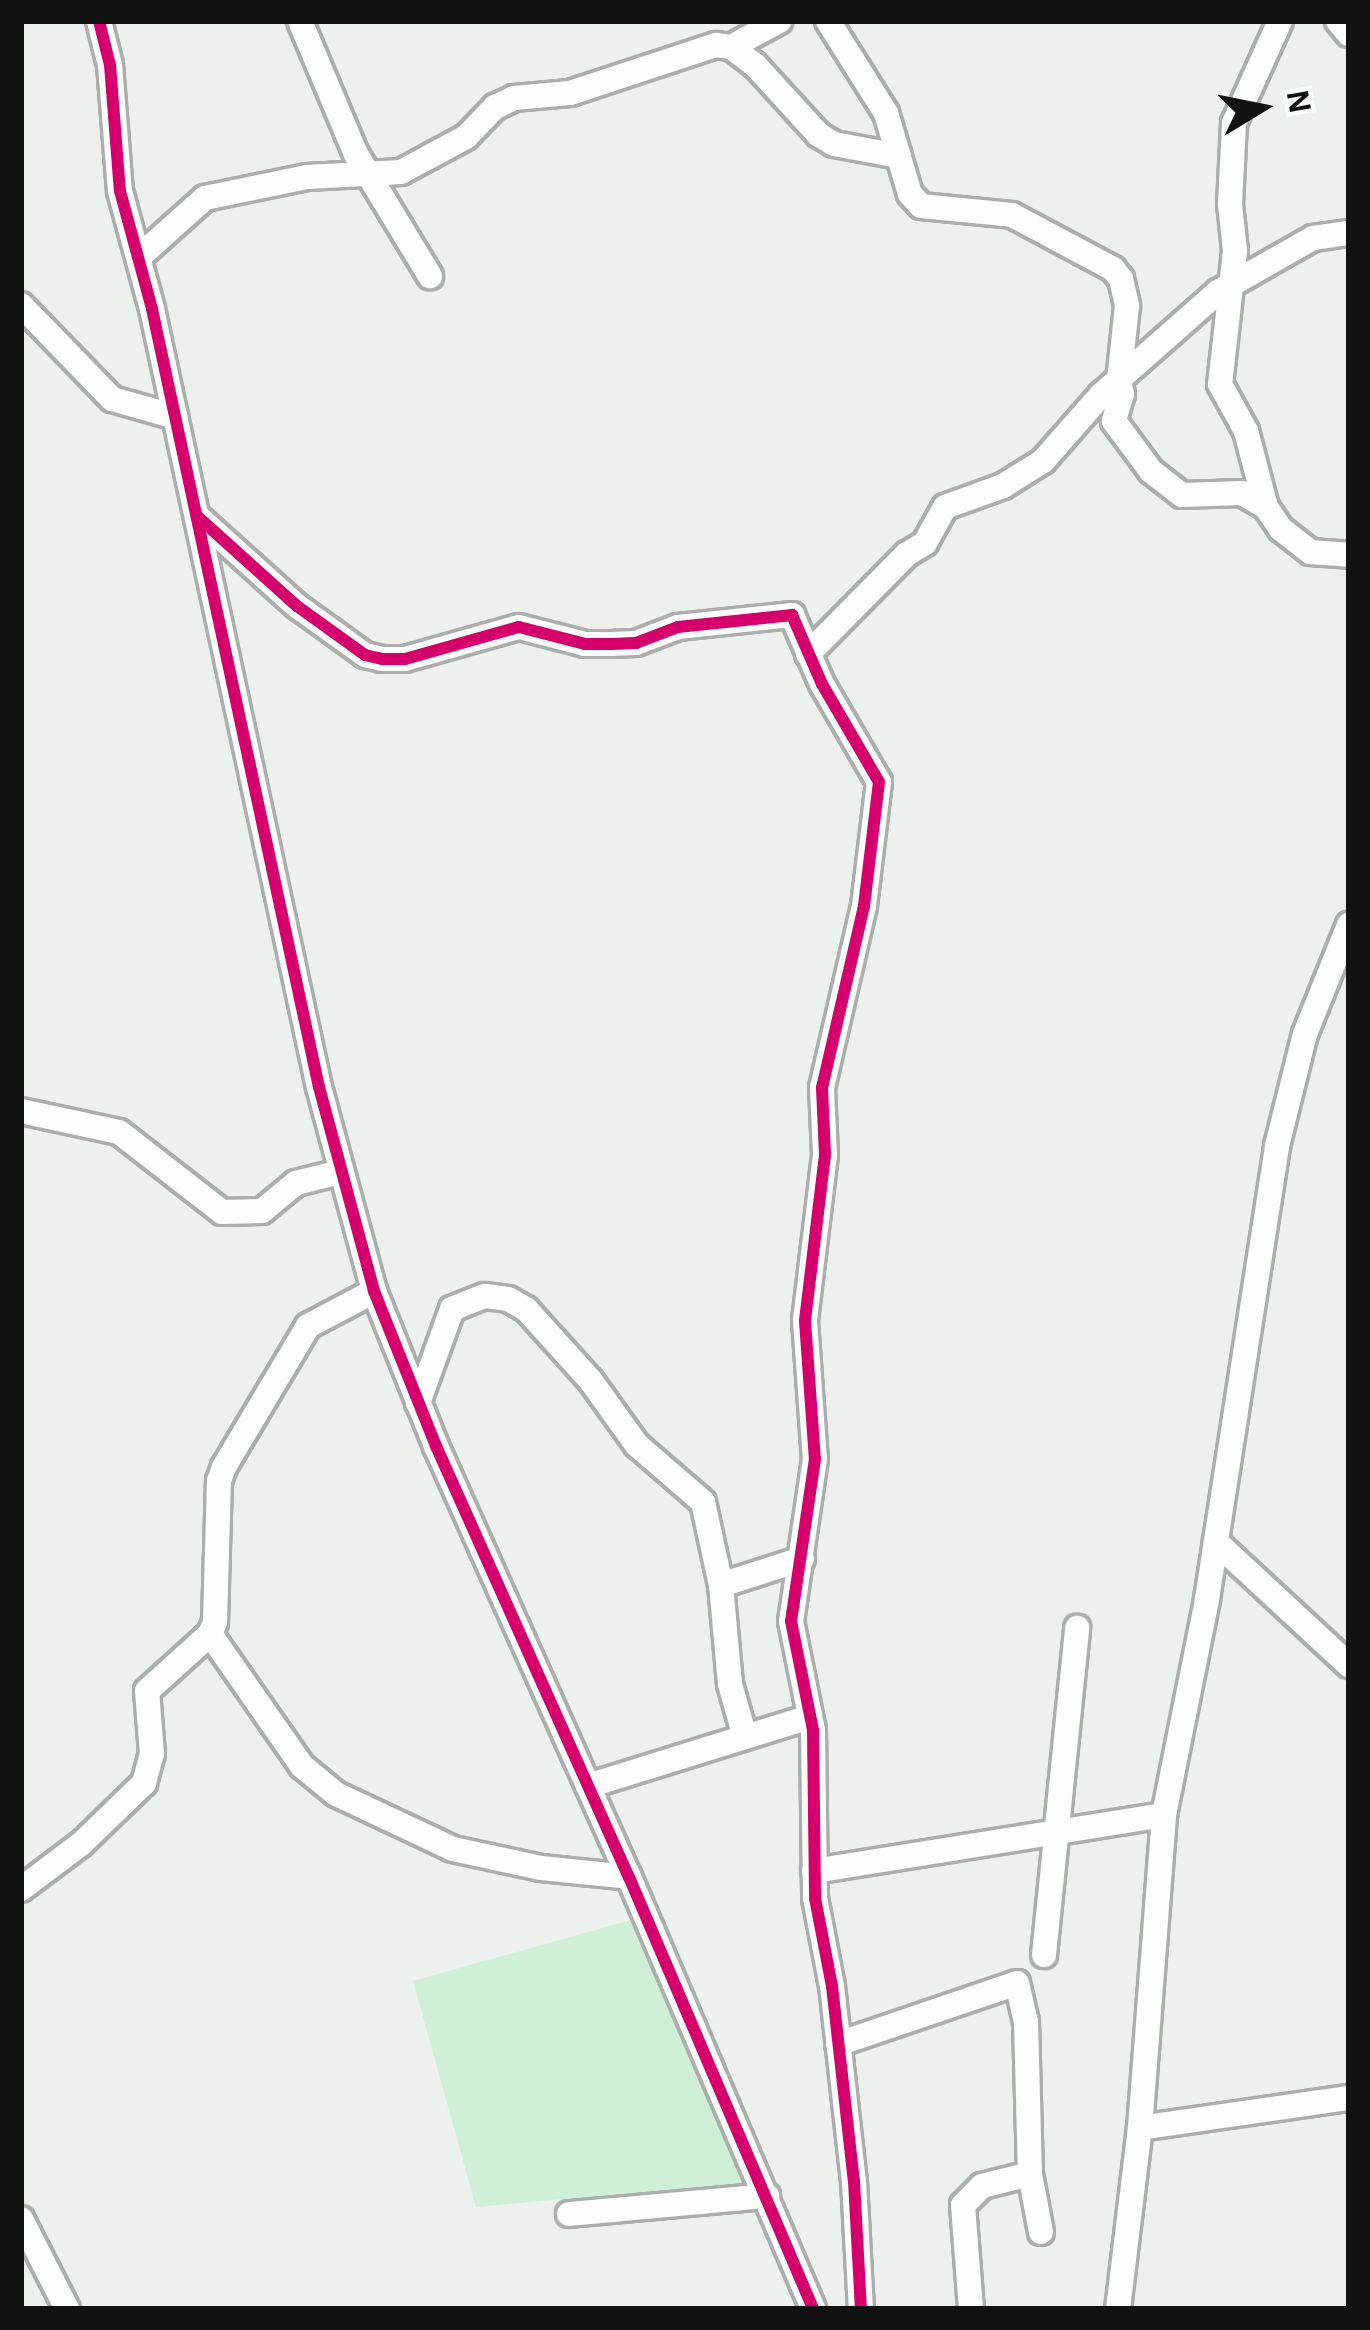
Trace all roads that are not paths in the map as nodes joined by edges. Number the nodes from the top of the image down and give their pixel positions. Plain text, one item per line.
1 (99, 21) edge
2 (300, 21) edge
3 (779, 21) edge
4 (828, 21) edge
5 (1280, 21) edge
6 (1338, 21) edge
7 (1349, 34) edge
8 (731, 47) junction
9 (899, 156) junction
10 (367, 173) junction
11 (1349, 233) edge
12 (139, 257) junction
13 (430, 276) dead end
14 (1231, 284) junction
15 (21, 305) edge
16 (1119, 381) junction
17 (176, 417) junction
18 (1266, 507) junction
19 (198, 517) junction
20 (1349, 555) edge
21 (808, 654) junction
22 (1349, 925) edge
23 (21, 1111) edge
24 (340, 1172) junction
25 (374, 1291) junction
26 (418, 1403) junction
27 (1216, 1542) junction
28 (802, 1559) junction
29 (721, 1585) junction
30 (1077, 1628) dead end
31 (210, 1634) junction
32 (1349, 1665) edge
33 (810, 1718) junction
34 (745, 1737) junction
35 (588, 1786) junction
36 (1164, 1815) junction
37 (1056, 1829) junction
38 (814, 1871) junction
39 (629, 1877) junction
40 (21, 1889) edge
41 (1044, 1954) dead end
42 (838, 2044) junction
43 (1349, 2098) edge
44 (1140, 2128) junction
45 (1030, 2174) junction
46 (767, 2196) junction
47 (569, 2214) dead end
48 (21, 2219) edge
49 (1041, 2232) dead end
50 (67, 2309) edge
51 (813, 2309) edge
52 (861, 2309) edge
53 (971, 2309) edge
54 (1118, 2309) edge

1 - 12 street
2 - 10 street
3 - 8 street
4 - 9 street
5 - 14 street
6 - 7 street
8 - 9 street
8 - 10 street
9 - 16 street
10 - 12 street
10 - 13 street
11 - 14 street
12 - 17 street
14 - 16 street
14 - 18 street
15 - 17 street
16 - 18 street
16 - 21 street
17 - 19 street
18 - 20 street
19 - 21 street
19 - 24 street
21 - 28 street
22 - 27 street
23 - 24 street
24 - 25 street
25 - 26 street
25 - 31 street
26 - 29 street
26 - 35 street
27 - 32 street
27 - 36 street
28 - 29 street
28 - 33 street
29 - 34 street
30 - 37 street
31 - 39 street
31 - 40 street
33 - 34 street
33 - 38 street
34 - 35 street
35 - 39 street
36 - 37 street
36 - 44 street
37 - 38 street
37 - 41 street
38 - 42 street
39 - 46 street
42 - 45 street
42 - 52 street
43 - 44 street
44 - 54 street
45 - 49 street
45 - 53 street
46 - 47 street
46 - 51 street
48 - 50 street

